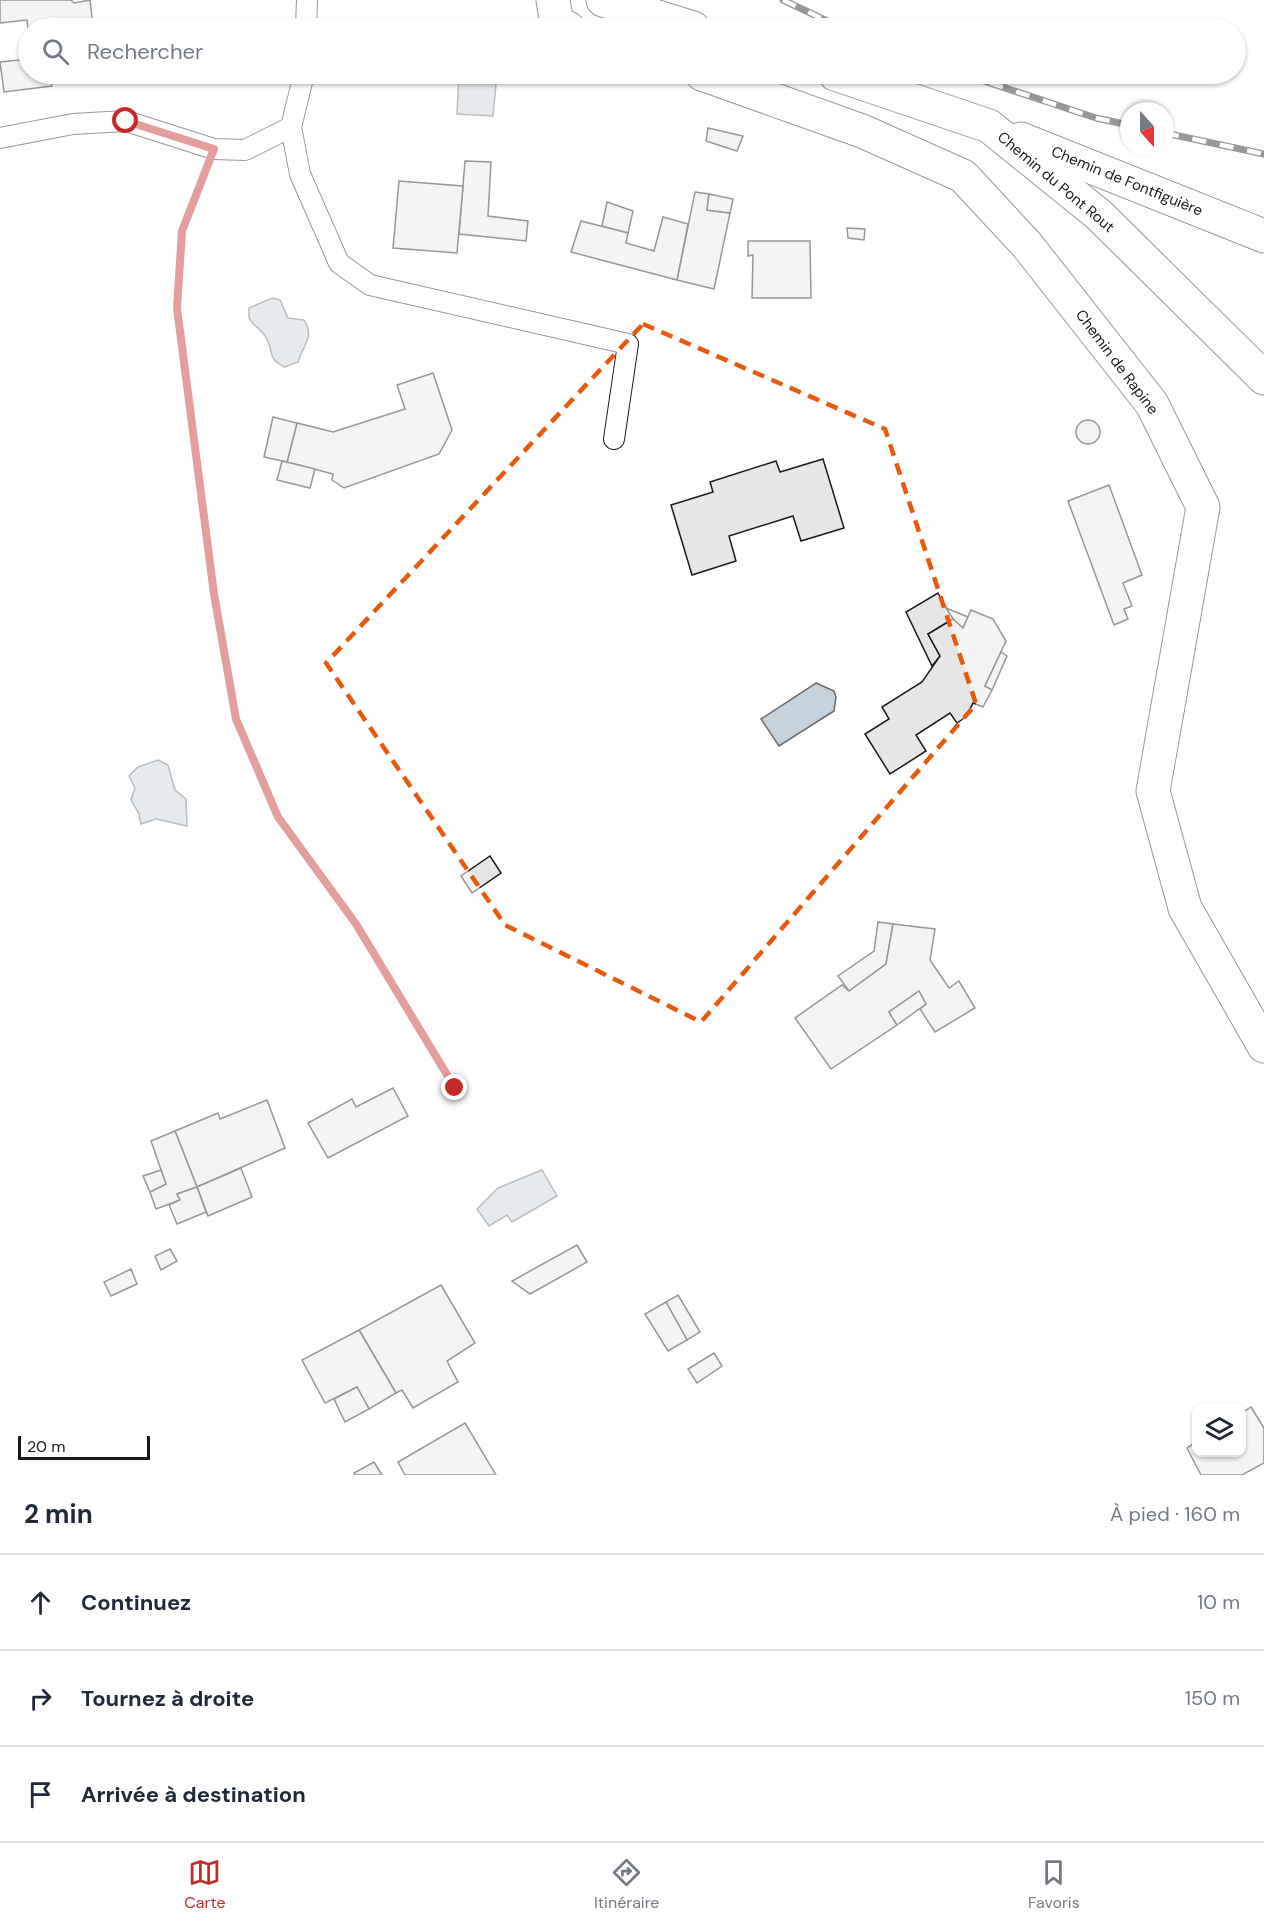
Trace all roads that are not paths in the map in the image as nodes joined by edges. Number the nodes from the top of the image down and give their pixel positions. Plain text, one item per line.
1 (307, 0) edge
2 (553, 0) edge
3 (603, 0) edge
4 (306, 18) edge
5 (556, 18) edge
6 (661, 18) edge
7 (302, 84) edge
8 (730, 84) edge
9 (865, 84) edge
10 (989, 126) junction
11 (291, 127) junction
12 (0, 138) edge
13 (1264, 236) edge
14 (1264, 378) edge
15 (614, 439) dead end
16 (1264, 1046) edge

1 - 4 lane
2 - 5 street
3 - 6 street
7 - 11 lane
8 - 16 street, Chemin de Rapine
9 - 10 street, Chemin du Pont Rout
10 - 13 street, Chemin de Fontfiguière
10 - 14 street, Chemin du Pont Rout
11 - 12 lane
11 - 15 lane

